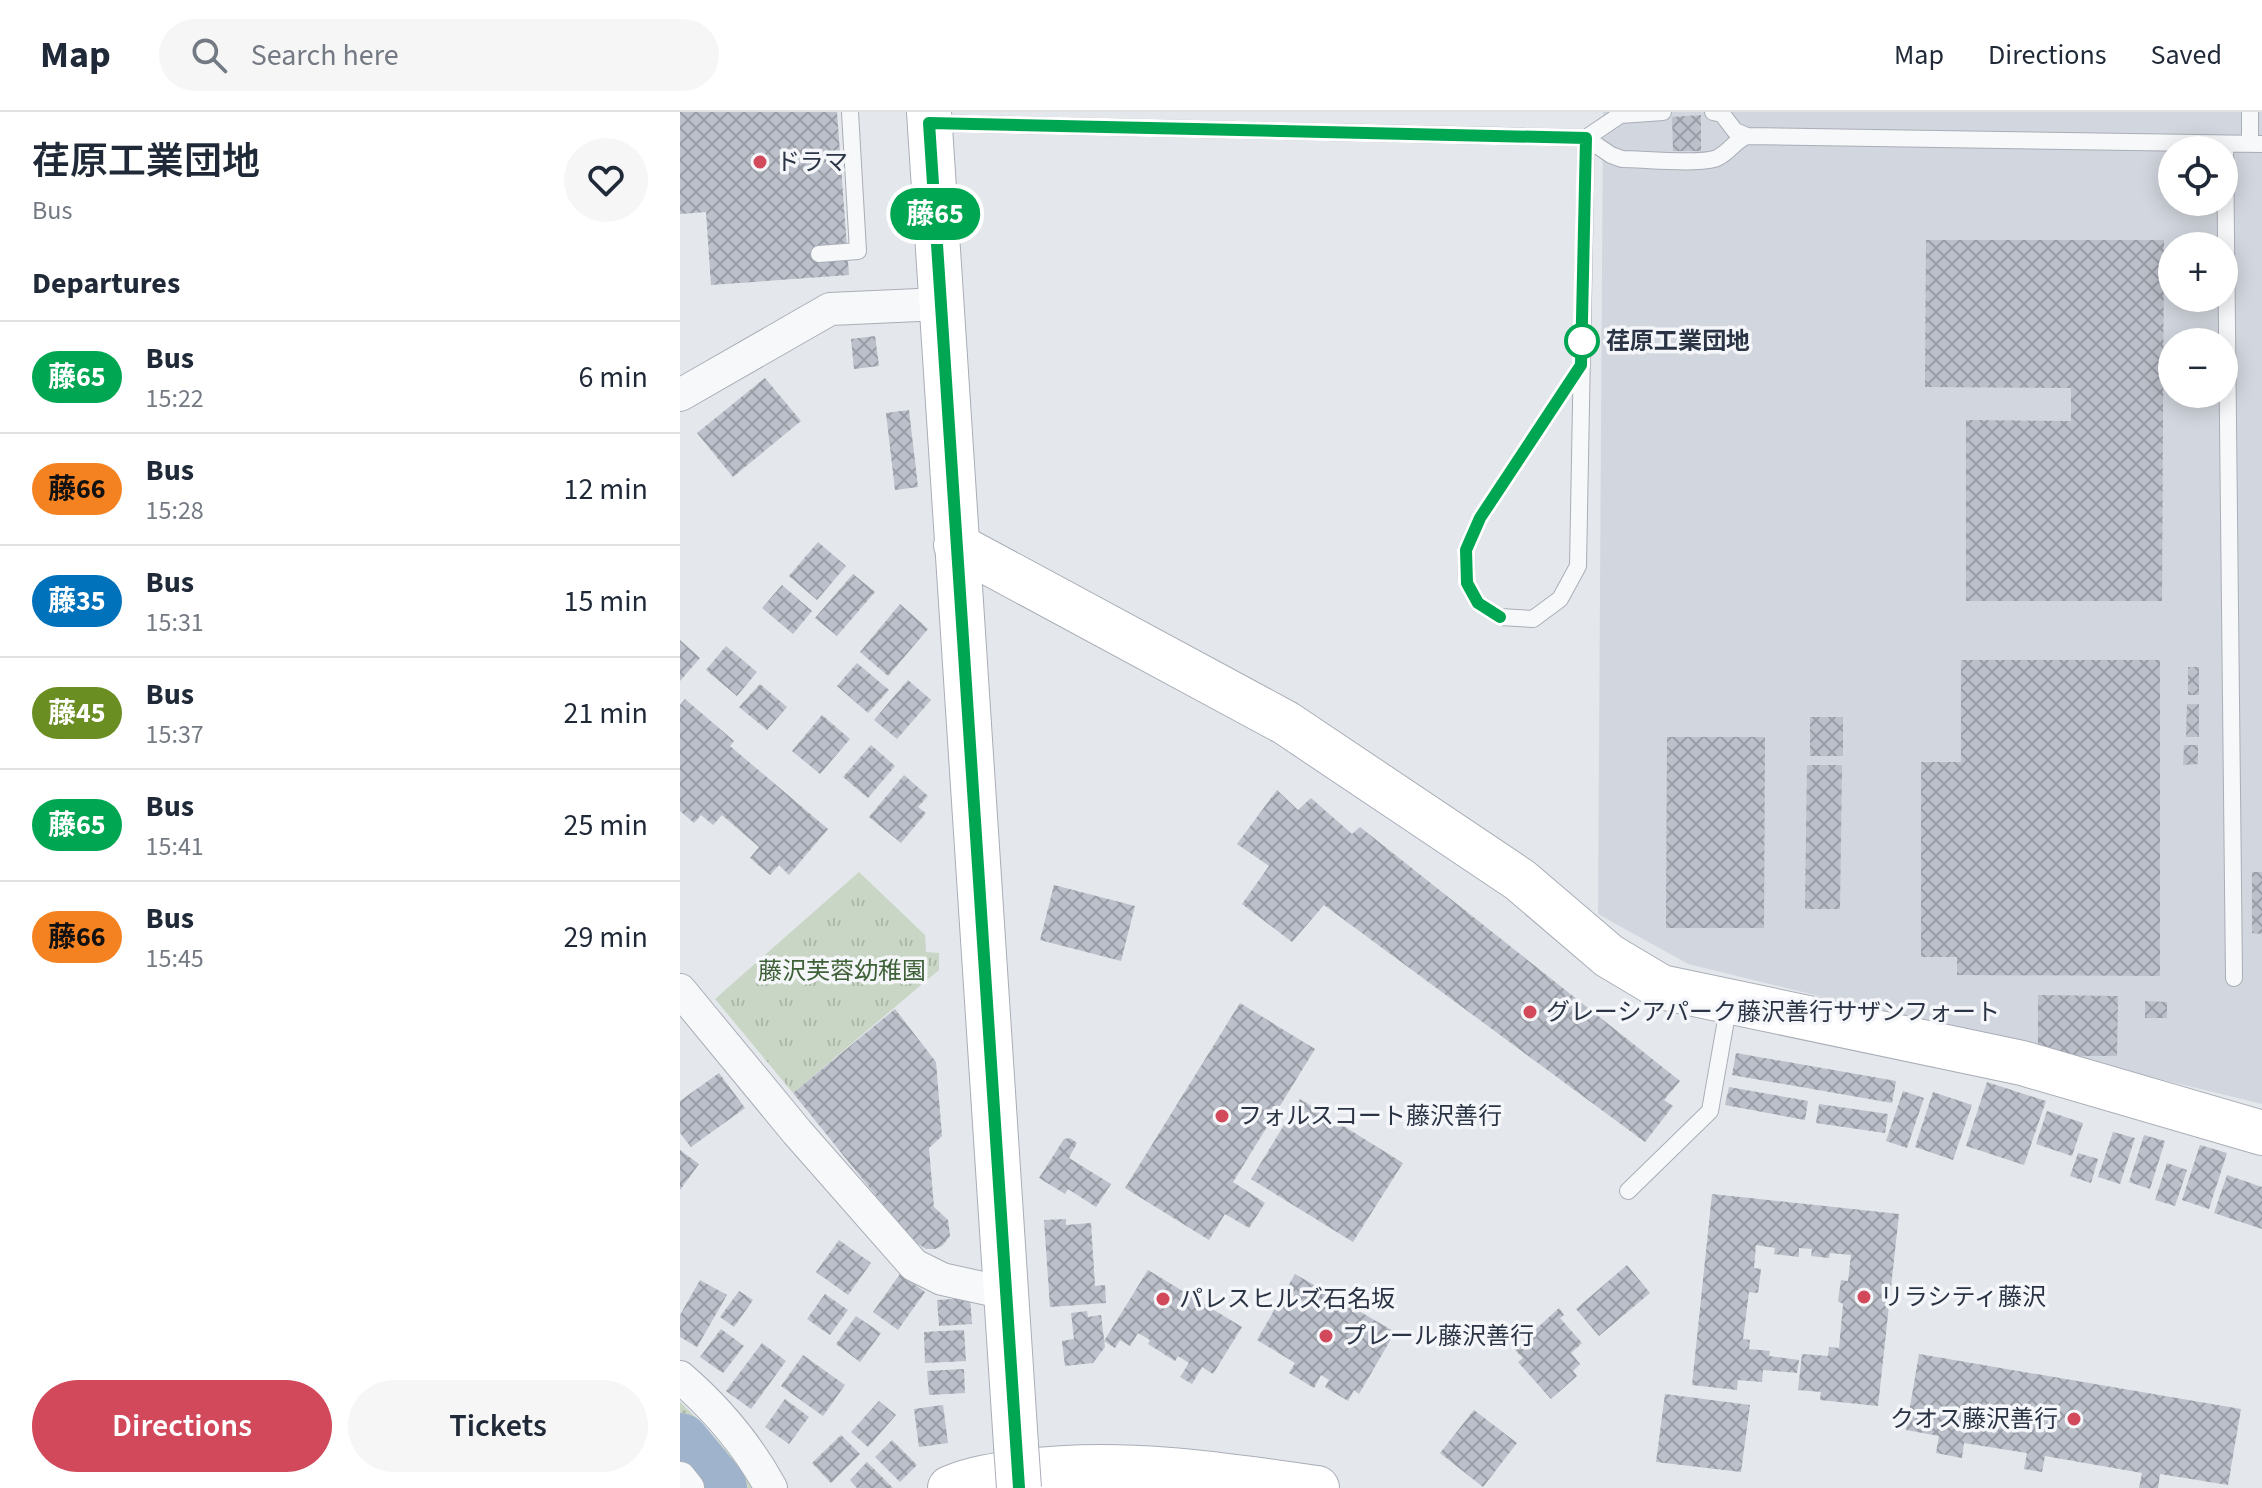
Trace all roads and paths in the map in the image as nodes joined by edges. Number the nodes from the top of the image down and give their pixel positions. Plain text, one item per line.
1 (850, 112) edge
2 (1663, 112) edge
3 (1713, 112) edge
4 (2250, 112) edge
5 (929, 118) edge
6 (1747, 136) junction
7 (1586, 138) junction
8 (2158, 143) edge
9 (2256, 144) edge
10 (2226, 216) edge
11 (819, 254) dead end
12 (941, 304) junction
13 (1581, 365) junction
14 (680, 395) edge
15 (956, 545) junction
16 (2234, 978) dead end
17 (680, 990) edge
18 (1729, 1001) junction
19 (2262, 1133) edge
20 (1628, 1191) dead end
21 (1005, 1293) junction
22 (680, 1377) edge
23 (680, 1478) edge
24 (688, 1488) edge
25 (771, 1488) edge
26 (950, 1488) edge
27 (1019, 1488) edge
28 (1317, 1488) edge

1 - 11 lane
2 - 7 lane
3 - 6 lane
4 - 9 lane
5 - 7 lane
5 - 12 street
6 - 7 lane
6 - 8 lane
7 - 13 lane
10 - 16 lane
12 - 14 street
12 - 15 street
13 - 13 lane
15 - 18 street
15 - 21 street
17 - 21 street
18 - 19 street
18 - 20 lane
21 - 27 street, bridge
22 - 25 street
23 - 24 street
26 - 28 street

